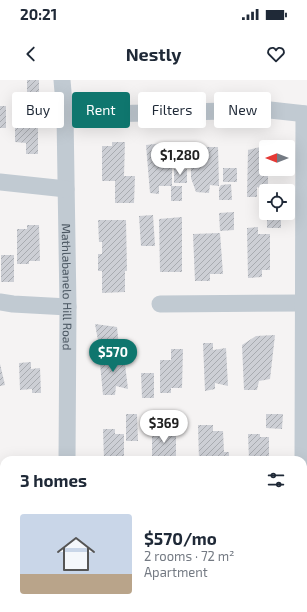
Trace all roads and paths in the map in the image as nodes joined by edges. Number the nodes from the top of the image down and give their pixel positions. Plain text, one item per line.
1 (62, 80) edge
2 (63, 92) edge
3 (306, 114) edge
4 (64, 115) joint
5 (0, 182) edge
6 (66, 189) junction
7 (0, 302) edge
8 (303, 303) junction
9 (160, 304) dead end
10 (68, 307) junction
11 (67, 456) edge
12 (303, 456) edge

1 - 2 street, Mathlabanelo Hill Road
3 - 4 street
3 - 8 street
4 - 6 street, Mathlabanelo Hill Road
5 - 6 street
6 - 10 street, Mathlabanelo Hill Road
7 - 10 street
8 - 9 street
8 - 12 street
10 - 11 street, Mathlabanelo Hill Road

